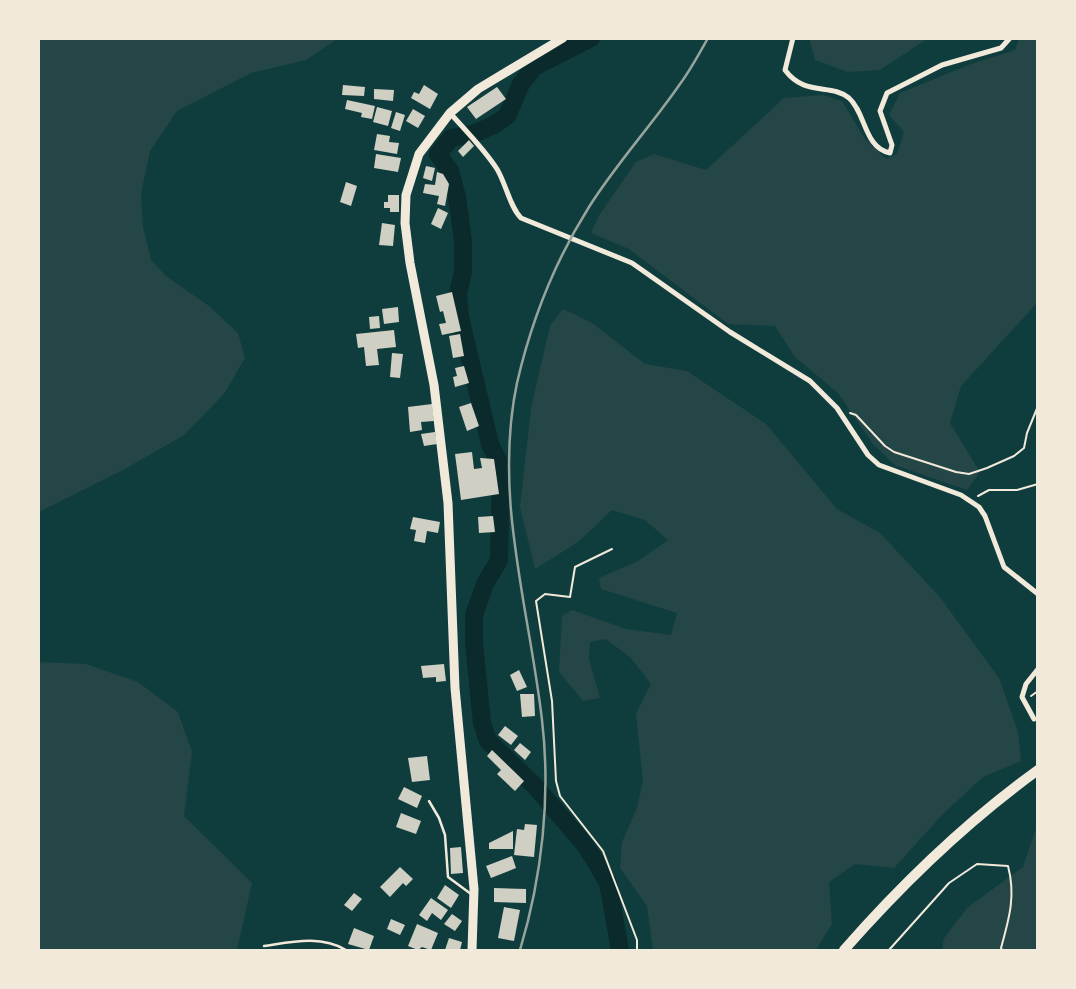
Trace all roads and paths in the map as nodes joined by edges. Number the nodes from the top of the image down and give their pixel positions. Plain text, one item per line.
1 (563, 38) edge
2 (793, 38) edge
3 (1010, 38) edge
4 (450, 113) junction
5 (1038, 406) edge
6 (837, 408) junction
7 (1038, 484) edge
8 (971, 500) junction
9 (612, 549) dead end
10 (1038, 594) edge
11 (1038, 669) edge
12 (1034, 719) dead end
13 (1038, 770) edge
14 (429, 801) dead end
15 (473, 895) junction
16 (264, 946) dead end
17 (471, 949) edge
18 (346, 950) edge
19 (637, 950) edge
20 (844, 950) edge
21 (889, 950) edge
22 (1002, 950) edge

1 - 4 highway
2 - 3 street
4 - 6 street
4 - 15 highway
5 - 6 path
6 - 8 street
7 - 8 path
8 - 10 street
9 - 19 path
11 - 12 street
13 - 20 highway
14 - 15 lane
15 - 17 highway
16 - 18 lane
21 - 22 path

